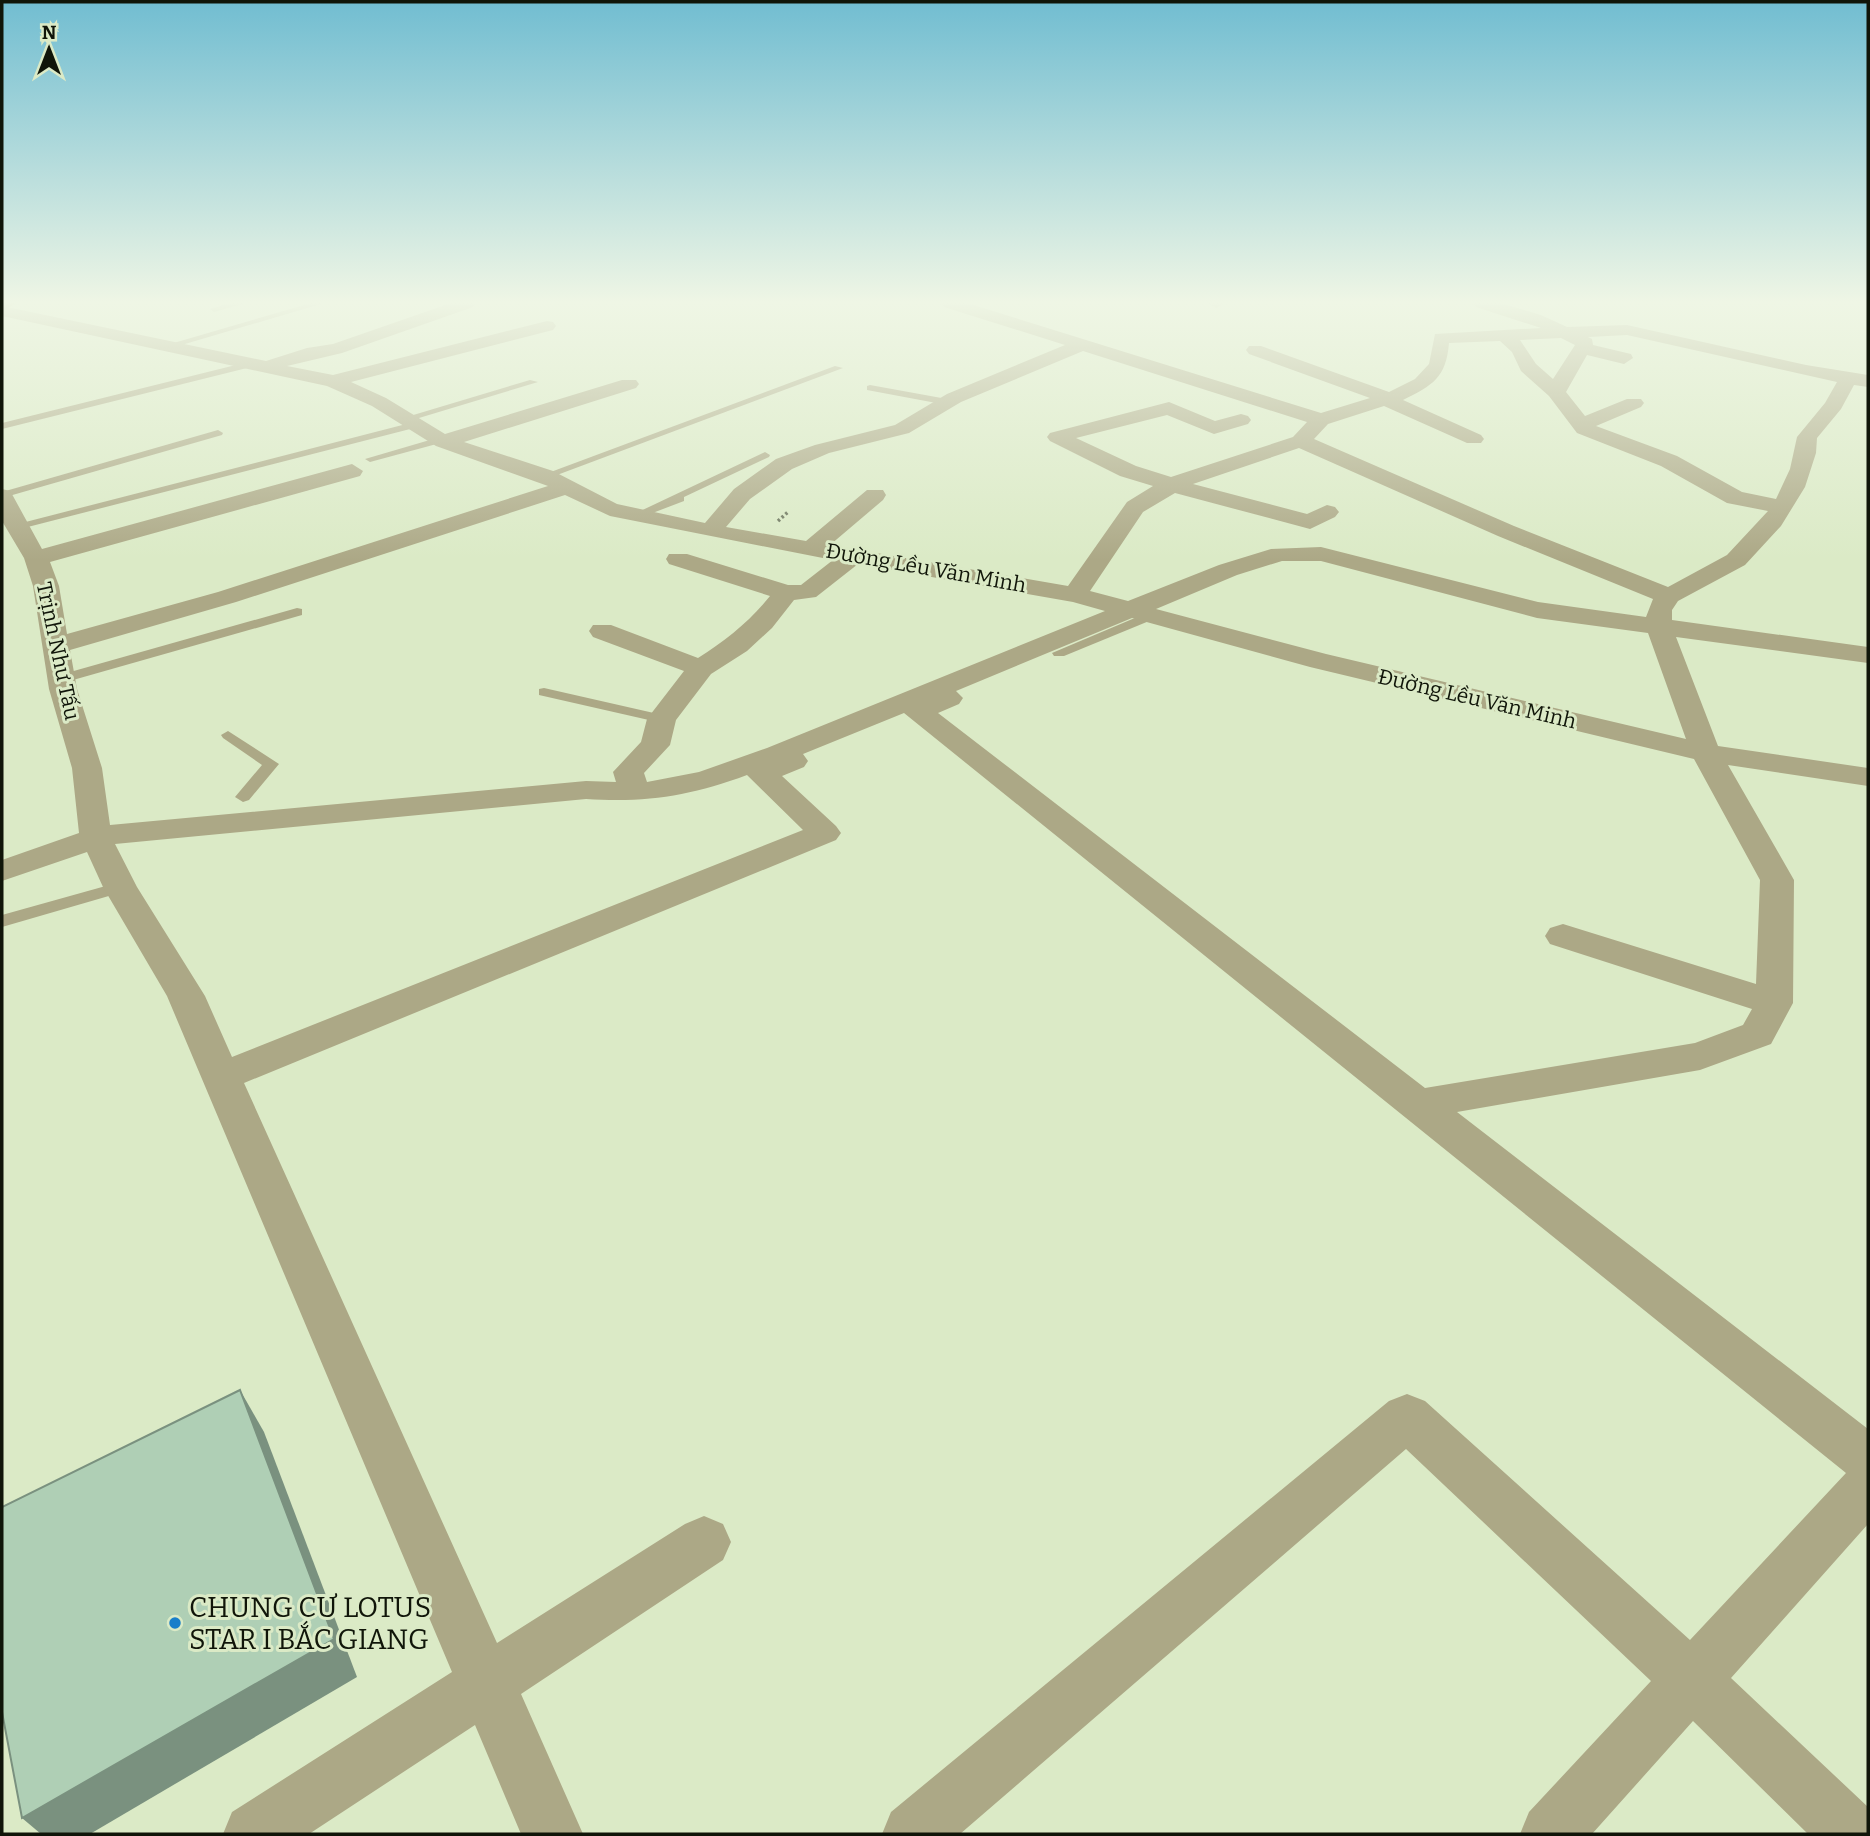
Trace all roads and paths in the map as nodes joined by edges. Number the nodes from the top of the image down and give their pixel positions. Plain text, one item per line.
1 (159, 389) edge
2 (347, 389) edge
3 (515, 389) edge
4 (614, 389) edge
5 (787, 389) edge
6 (874, 389) edge
7 (978, 389) edge
8 (1221, 389) edge
9 (1364, 389) edge
10 (1409, 389) edge
11 (1552, 389) edge
12 (1558, 389) edge
13 (1847, 389) edge
14 (1556, 392) junction
15 (1386, 399) junction
16 (947, 402) junction
17 (1634, 403) dead end
18 (1241, 420) dead end
19 (1321, 420) junction
20 (410, 422) junction
21 (1581, 425) junction
22 (2, 426) edge
23 (218, 433) dead end
24 (1474, 439) dead end
25 (442, 441) junction
26 (1300, 441) junction
27 (765, 455) dead end
28 (361, 465) joint
29 (556, 482) junction
30 (1172, 485) junction
31 (2, 495) edge
32 (875, 495) dead end
33 (1782, 507) junction
34 (1327, 512) dead end
35 (638, 515) junction
36 (16, 526) junction
37 (710, 531) junction
38 (812, 548) junction
39 (855, 555) junction
40 (36, 558) junction
41 (678, 559) dead end
42 (1410, 571) junction
43 (786, 593) junction
44 (1088, 598) junction
45 (297, 612) dead end
46 (1662, 612) junction
47 (1141, 613) junction
48 (602, 631) dead end
49 (1868, 643) edge
50 (55, 646) junction
51 (1059, 653) joint
52 (1868, 655) edge
53 (701, 668) junction
54 (61, 679) junction
55 (544, 692) dead end
56 (917, 712) junction
57 (662, 719) junction
58 (228, 735) dead end
59 (1706, 753) junction
60 (1868, 777) edge
61 (631, 783) junction
62 (243, 797) junction
63 (94, 826) junction
64 (2, 849) edge
65 (2, 871) edge
66 (120, 887) junction
67 (2, 920) edge
68 (1563, 936) dead end
69 (1774, 1003) junction
70 (221, 1077) junction
71 (1417, 1104) junction
72 (1868, 1459) edge
73 (1868, 1486) edge
74 (704, 1542) dead end
75 (1692, 1680) junction
76 (488, 1682) junction
77 (254, 1834) edge
78 (551, 1834) edge
79 (913, 1834) edge
80 (1551, 1834) edge
81 (1852, 1834) edge

1 - 22 lane
2 - 20 street, Đường Lều Văn Minh
3 - 20 lane
4 - 25 street
5 - 29 lane
6 - 16 lane
7 - 16 street
8 - 19 street
9 - 15 street
10 - 15 street
11 - 14 street
12 - 14 street
13 - 33 street
14 - 21 street
15 - 19 street
15 - 24 street
16 - 37 street
17 - 21 street
18 - 30 street
19 - 26 street
20 - 25 street, Đường Lều Văn Minh
20 - 36 lane
21 - 33 street
23 - 31 lane
25 - 28 lane
25 - 29 street, Đường Lều Văn Minh
26 - 30 street
26 - 46 street
27 - 35 lane
28 - 40 street
29 - 35 street, Đường Lều Văn Minh
29 - 50 street
30 - 34 street
30 - 44 street
31 - 36 street, Trịnh Như Tấu
32 - 38 street
33 - 46 street
35 - 37 street, Đường Lều Văn Minh
36 - 40 street, Trịnh Như Tấu
37 - 38 street, Đường Lều Văn Minh
38 - 39 street, Đường Lều Văn Minh
39 - 43 street
39 - 44 street, Đường Lều Văn Minh
40 - 50 street, Trịnh Như Tấu
41 - 43 street
42 - 44 street
42 - 46 street
42 - 47 street
43 - 53 street
44 - 47 street, Đường Lều Văn Minh
44 - 61 street
45 - 54 lane
46 - 49 street
46 - 52 street
46 - 59 street
47 - 51 lane
47 - 59 street, Đường Lều Văn Minh
47 - 61 street
48 - 53 street
50 - 54 street, Trịnh Như Tấu
51 - 56 street
53 - 57 street
54 - 63 street, Trịnh Như Tấu
55 - 57 lane
56 - 70 street
56 - 71 street
57 - 61 street
58 - 62 lane
59 - 60 street, Đường Lều Văn Minh
59 - 69 street
61 - 62 street
61 - 63 street
62 - 63 street
63 - 64 street
63 - 65 street
63 - 66 street, Trịnh Như Tấu
66 - 67 lane
66 - 70 street, Trịnh Như Tấu
68 - 69 street
69 - 71 street
70 - 76 street, Trịnh Như Tấu
71 - 72 street
73 - 75 street
74 - 76 street
75 - 79 street
75 - 80 street
75 - 81 street
76 - 77 street
76 - 78 street, Trịnh Như Tấu

